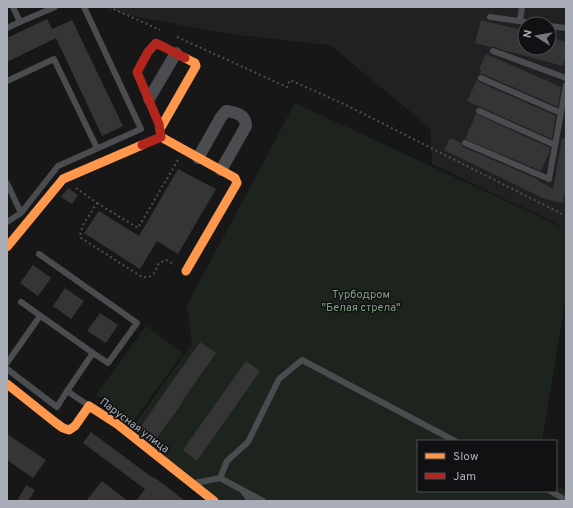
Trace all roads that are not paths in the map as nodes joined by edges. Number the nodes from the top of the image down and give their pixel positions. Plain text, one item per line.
1 (13, 7) edge
2 (55, 7) edge
3 (84, 7) edge
4 (490, 17) dead end
5 (517, 21) edge
6 (20, 22) junction
7 (7, 28) edge
8 (494, 50) dead end
9 (176, 53) junction
10 (481, 78) dead end
11 (566, 78) edge
12 (7, 81) edge
13 (566, 85) edge
14 (148, 99) junction
15 (479, 111) dead end
16 (561, 113) junction
17 (161, 133) junction
18 (466, 143) dead end
19 (555, 145) junction
20 (96, 148) junction
21 (198, 158) junction
22 (221, 170) junction
23 (7, 183) edge
24 (21, 213) junction
25 (7, 222) edge
26 (7, 247) edge
27 (39, 254) dead end
28 (186, 271) road end
29 (21, 302) dead end
30 (40, 316) junction
31 (93, 353) junction
32 (7, 363) edge
33 (7, 370) edge
34 (7, 384) edge
35 (67, 391) junction
36 (89, 406) junction
37 (453, 440) edge
38 (220, 478) junction
39 (191, 483) junction
40 (242, 490) junction
41 (552, 492) edge
42 (566, 500) edge
43 (214, 501) edge
44 (250, 501) edge
45 (263, 501) edge

1 - 6 lane
2 - 6 lane
3 - 20 lane
4 - 5 lane
6 - 7 lane
8 - 11 lane
9 - 14 street
9 - 14 street
9 - 17 street
10 - 16 lane
12 - 20 lane
13 - 16 lane
14 - 17 street
15 - 19 lane
16 - 19 lane
17 - 21 street
17 - 26 street
18 - 19 lane
20 - 24 lane
21 - 22 street
21 - 22 street
22 - 28 street
23 - 24 lane
24 - 25 lane
27 - 31 lane
29 - 30 lane
30 - 31 lane
30 - 32 lane
31 - 35 lane
33 - 35 lane
34 - 36 street, Парусная улица
35 - 36 lane
36 - 39 street, Парусная улица
37 - 38 lane
38 - 39 lane
38 - 40 lane
39 - 43 street, Парусная улица
40 - 44 lane
40 - 45 lane
41 - 42 lane

